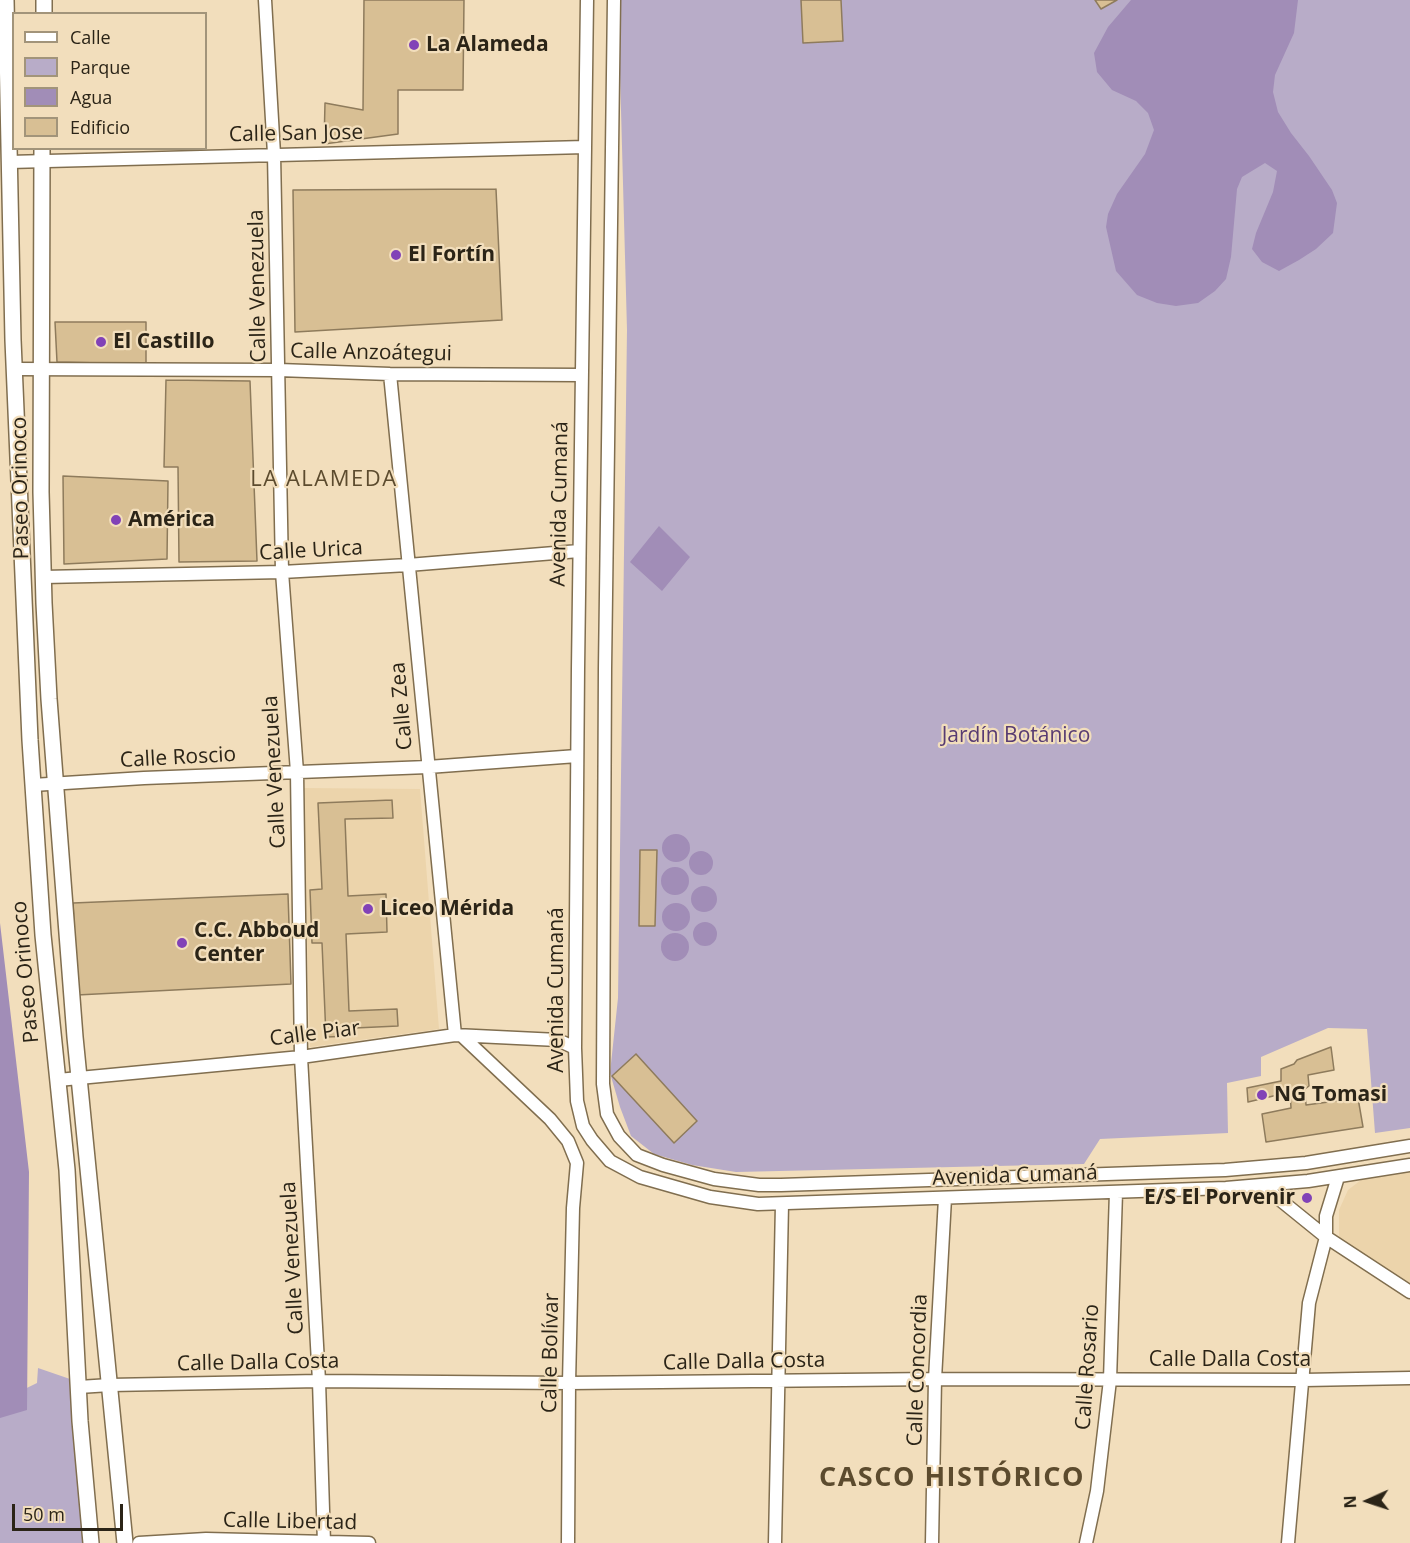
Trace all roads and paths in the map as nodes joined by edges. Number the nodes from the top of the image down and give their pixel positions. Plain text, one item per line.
1 (6, 0) edge
2 (265, 0) edge
3 (587, 0) edge
4 (614, 0) edge
5 (585, 147) junction
6 (42, 154) edge
7 (274, 154) junction
8 (9, 162) junction
9 (41, 368) junction
10 (14, 369) junction
11 (279, 370) junction
12 (390, 374) junction
13 (582, 375) junction
14 (579, 551) junction
15 (408, 565) junction
16 (282, 572) junction
17 (43, 577) junction
18 (577, 756) junction
19 (428, 767) junction
20 (297, 772) junction
21 (55, 784) junction
22 (33, 785) junction
23 (458, 1035) junction
24 (575, 1048) junction
25 (301, 1057) junction
26 (79, 1077) junction
27 (58, 1080) junction
28 (1410, 1146) edge
29 (1410, 1165) edge
30 (1338, 1177) junction
31 (1263, 1186) junction
32 (1116, 1192) junction
33 (945, 1198) junction
34 (782, 1204) junction
35 (1326, 1237) junction
36 (1410, 1293) edge
37 (1410, 1378) edge
38 (935, 1379) junction
39 (1110, 1380) junction
40 (1304, 1380) junction
41 (320, 1381) junction
42 (778, 1381) junction
43 (569, 1383) junction
44 (110, 1385) junction
45 (79, 1387) junction
46 (324, 1542) edge
47 (91, 1543) edge
48 (125, 1543) edge
49 (139, 1543) edge
50 (369, 1543) edge
51 (568, 1543) edge
52 (775, 1543) edge
53 (932, 1543) edge
54 (1086, 1543) edge
55 (1288, 1543) edge

1 - 8 street, Paseo Orinoco
2 - 7 street, Calle Venezuela
3 - 5 street, Avenida Cumaná
4 - 28 street, Avenida Cumaná
5 - 7 street, Calle San Jose
5 - 13 street, Avenida Cumaná
6 - 7 street, Calle San Jose
6 - 8 street, Calle San Jose
6 - 9 street, Paseo Orinoco
7 - 11 street, Calle Venezuela
8 - 10 street, Paseo Orinoco
9 - 10 street, Calle Anzoátegui
9 - 11 street, Calle Anzoátegui
9 - 17 street, Paseo Orinoco
10 - 22 street, Paseo Orinoco
11 - 12 street, Calle Anzoátegui
11 - 16 street, Calle Venezuela
12 - 13 street, Calle Anzoátegui
12 - 15 street, Calle Zea
13 - 14 street, Avenida Cumaná
14 - 15 street, Calle Urica
14 - 18 street, Avenida Cumaná
15 - 16 street, Calle Urica
15 - 19 street, Calle Zea
16 - 17 street, Calle Urica
16 - 20 street, Calle Venezuela
17 - 21 street, Paseo Orinoco
18 - 19 street, Calle Roscio
18 - 24 street, Avenida Cumaná
19 - 20 street, Calle Roscio
19 - 23 street, Calle Zea
20 - 21 street, Calle Roscio
20 - 25 street, Calle Venezuela
21 - 22 street, Calle Roscio
21 - 26 street, Paseo Orinoco
22 - 27 street, Paseo Orinoco
23 - 24 street, Calle Piar
23 - 25 street, Calle Piar
23 - 43 street, Calle Bolívar
24 - 34 street, Avenida Cumaná
25 - 26 street, Calle Piar
25 - 41 street, Calle Venezuela
26 - 27 street, Calle Piar
26 - 44 street, Paseo Orinoco
27 - 45 street, Paseo Orinoco
29 - 30 street, Avenida Cumaná
30 - 31 street, Avenida Cumaná
30 - 35 street
31 - 32 street, Avenida Cumaná
31 - 35 street
32 - 33 street, Avenida Cumaná
32 - 39 street, Calle Rosario
33 - 34 street, Avenida Cumaná
33 - 38 street, Calle Concordia
34 - 42 street
35 - 36 street
35 - 40 street
37 - 40 street, Calle Dalla Costa
38 - 39 street, Calle Dalla Costa
38 - 42 street, Calle Dalla Costa
38 - 53 street, Calle Concordia
39 - 40 street, Calle Dalla Costa
39 - 54 street, Calle Rosario
40 - 55 street
41 - 43 street, Calle Dalla Costa
41 - 44 street, Calle Dalla Costa
41 - 46 street, Calle Venezuela
42 - 43 street, Calle Dalla Costa
42 - 52 street
43 - 51 street, Calle Bolívar
44 - 45 street, Calle Dalla Costa
44 - 48 street, Paseo Orinoco
45 - 47 street, Paseo Orinoco
46 - 49 street, Calle Libertad
46 - 50 street, Calle Libertad

